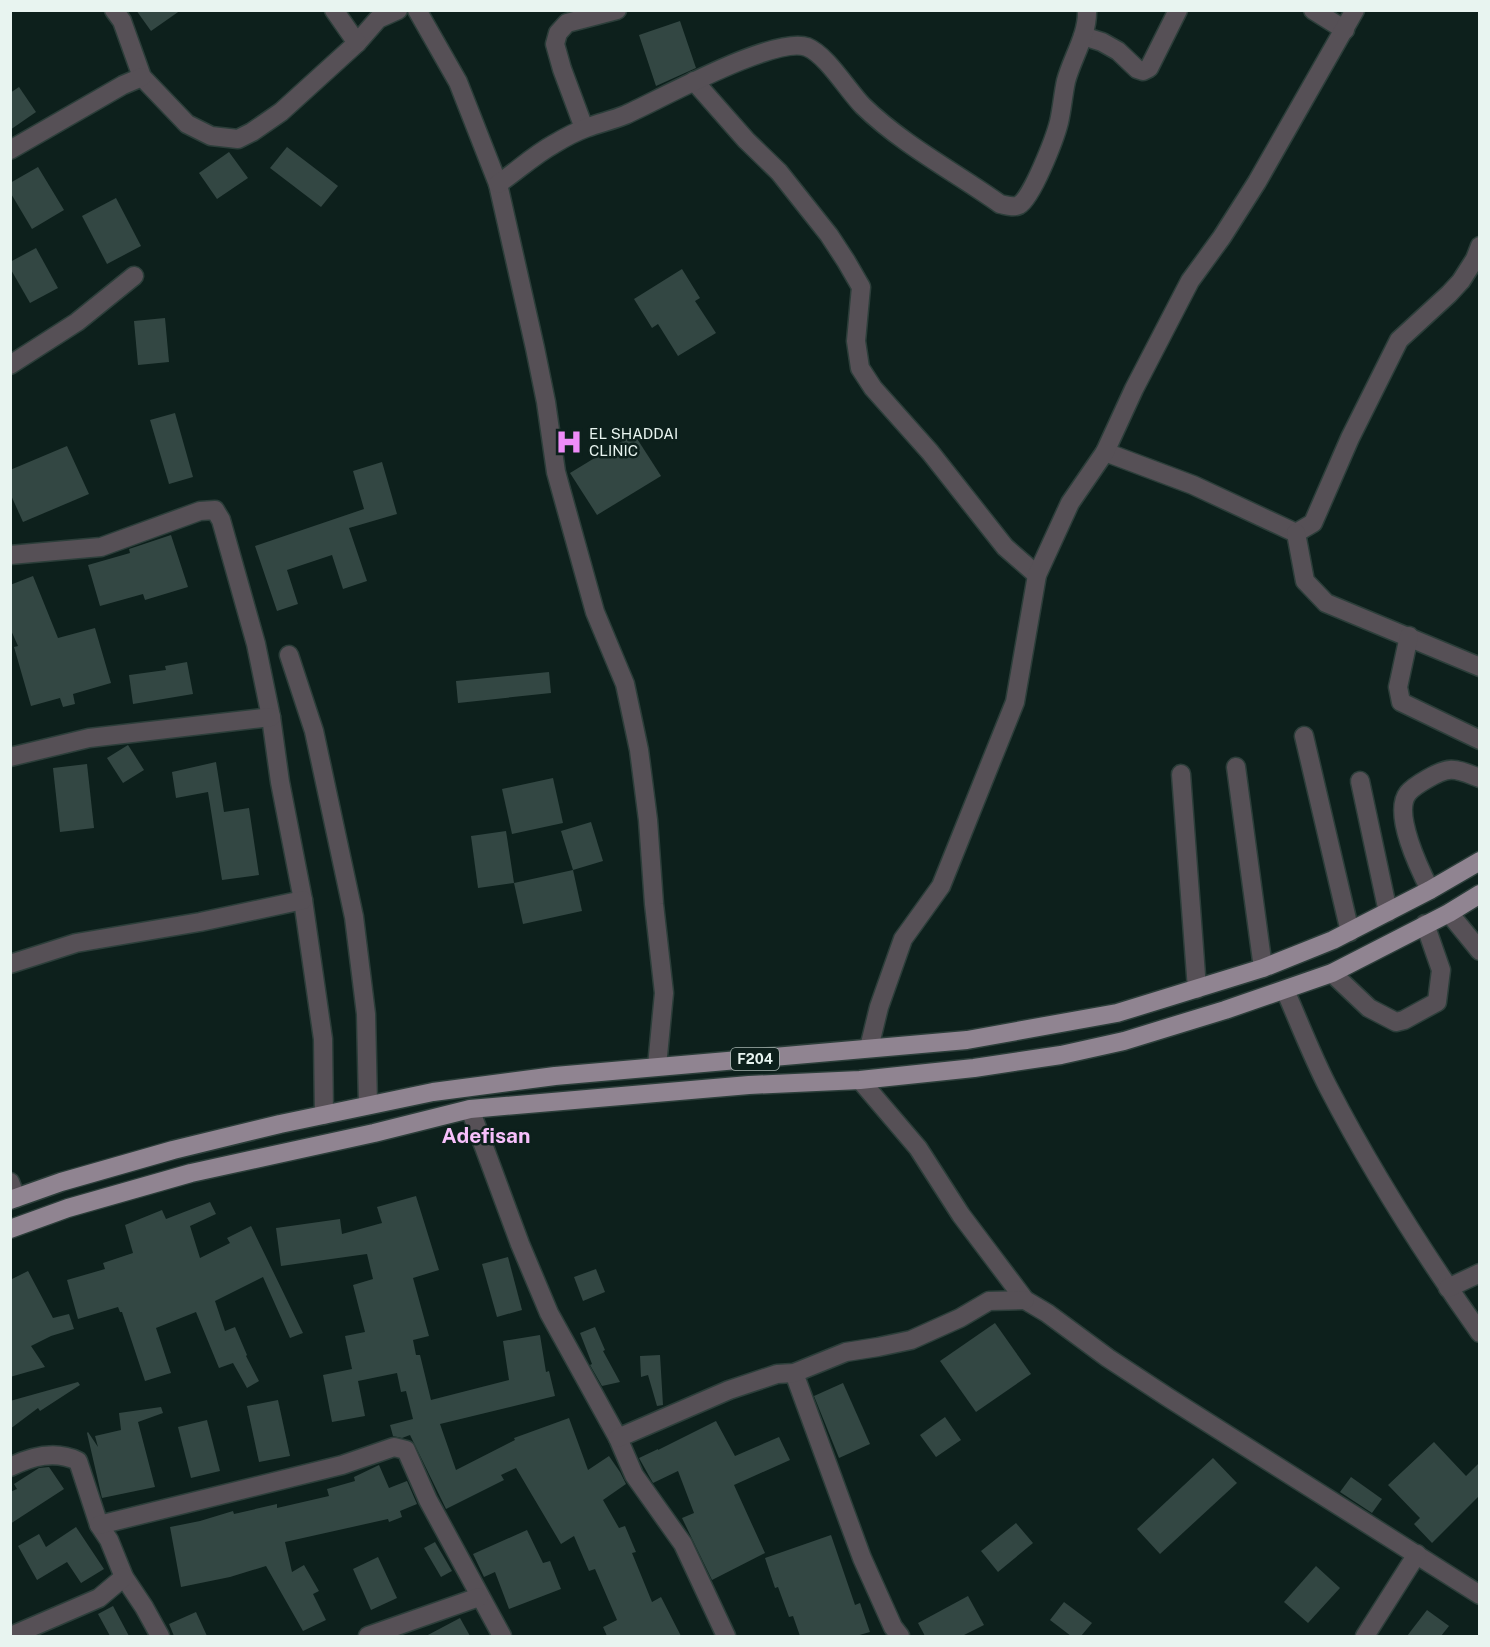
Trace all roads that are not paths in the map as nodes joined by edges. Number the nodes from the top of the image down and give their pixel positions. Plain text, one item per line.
1 (114, 10) edge
2 (334, 10) edge
3 (398, 10) edge
4 (417, 10) edge
5 (617, 10) edge
6 (1087, 10) edge
7 (1178, 10) edge
8 (1313, 10) edge
9 (1355, 10) edge
10 (1345, 30) junction
11 (1083, 36) junction
12 (357, 44) junction
13 (142, 77) junction
14 (694, 81) junction
15 (584, 128) junction
16 (10, 150) edge
17 (498, 184) junction
18 (1479, 246) edge
19 (134, 276) dead end
20 (10, 365) edge
21 (1105, 452) junction
22 (1296, 533) junction
23 (10, 555) edge
24 (1037, 575) junction
25 (1409, 636) junction
26 (289, 655) dead end
27 (1479, 667) edge
28 (271, 717) junction
29 (1304, 736) dead end
30 (1479, 740) edge
31 (10, 757) edge
32 (1236, 767) dead end
33 (1181, 774) dead end
34 (1479, 778) edge
35 (1360, 781) dead end
36 (1479, 861) edge
37 (1430, 890) junction
38 (1479, 894) edge
39 (303, 900) junction
40 (1388, 912) junction
41 (1449, 913) junction
42 (1425, 924) junction
43 (1350, 932) junction
44 (1479, 951) edge
45 (10, 964) edge
46 (1263, 968) junction
47 (1332, 973) junction
48 (1197, 989) junction
49 (1285, 990) junction
50 (869, 1048) junction
51 (657, 1066) junction
52 (860, 1080) junction
53 (368, 1105) junction
54 (470, 1109) junction
55 (324, 1115) junction
56 (12, 1193) edge
57 (10, 1228) edge
58 (1479, 1273) edge
59 (1448, 1288) junction
60 (1025, 1300) junction
61 (1479, 1333) edge
62 (794, 1373) junction
63 (618, 1438) junction
64 (10, 1467) edge
65 (99, 1525) junction
66 (1417, 1554) junction
67 (124, 1577) junction
68 (1478, 1592) edge
69 (479, 1597) junction
70 (12, 1636) edge
71 (160, 1636) edge
72 (369, 1636) edge
73 (502, 1636) edge
74 (726, 1636) edge
75 (900, 1636) edge
76 (1365, 1636) edge

1 - 13 street
2 - 12 street
3 - 12 street
4 - 17 street
5 - 15 street
6 - 11 street
7 - 11 street
8 - 10 street
9 - 10 street
10 - 21 street
11 - 14 street
12 - 13 street
13 - 16 street
14 - 15 street
14 - 24 street
15 - 17 street
17 - 51 street
18 - 22 street
19 - 20 street
21 - 22 street
21 - 24 street
22 - 25 street
23 - 28 street
24 - 50 street
25 - 27 street
25 - 30 street
26 - 53 street
28 - 31 street
28 - 39 street
29 - 43 street
32 - 46 street
33 - 48 street
34 - 37 street
35 - 40 street
36 - 37 main road, F204
37 - 40 main road, F204
38 - 41 main road, F204
39 - 45 street
39 - 55 street
40 - 43 main road, F204
41 - 42 main road, F204
41 - 44 street
42 - 47 main road, F204
42 - 47 street
43 - 46 main road, F204
46 - 48 main road, F204
47 - 49 main road, F204
48 - 50 main road, F204
49 - 52 main road, F204
49 - 59 street
50 - 51 main road, F204
51 - 53 main road, F204
52 - 54 main road, F204
52 - 60 street
53 - 55 main road, F204
54 - 57 main road, F204
54 - 63 street
55 - 56 main road, F204
58 - 59 street
59 - 61 street
60 - 62 street
60 - 66 street
62 - 63 street
62 - 75 street
63 - 74 street
64 - 65 street
65 - 67 street
65 - 69 street
66 - 68 street
66 - 76 street
67 - 70 street
67 - 71 street
69 - 72 street
69 - 73 street

